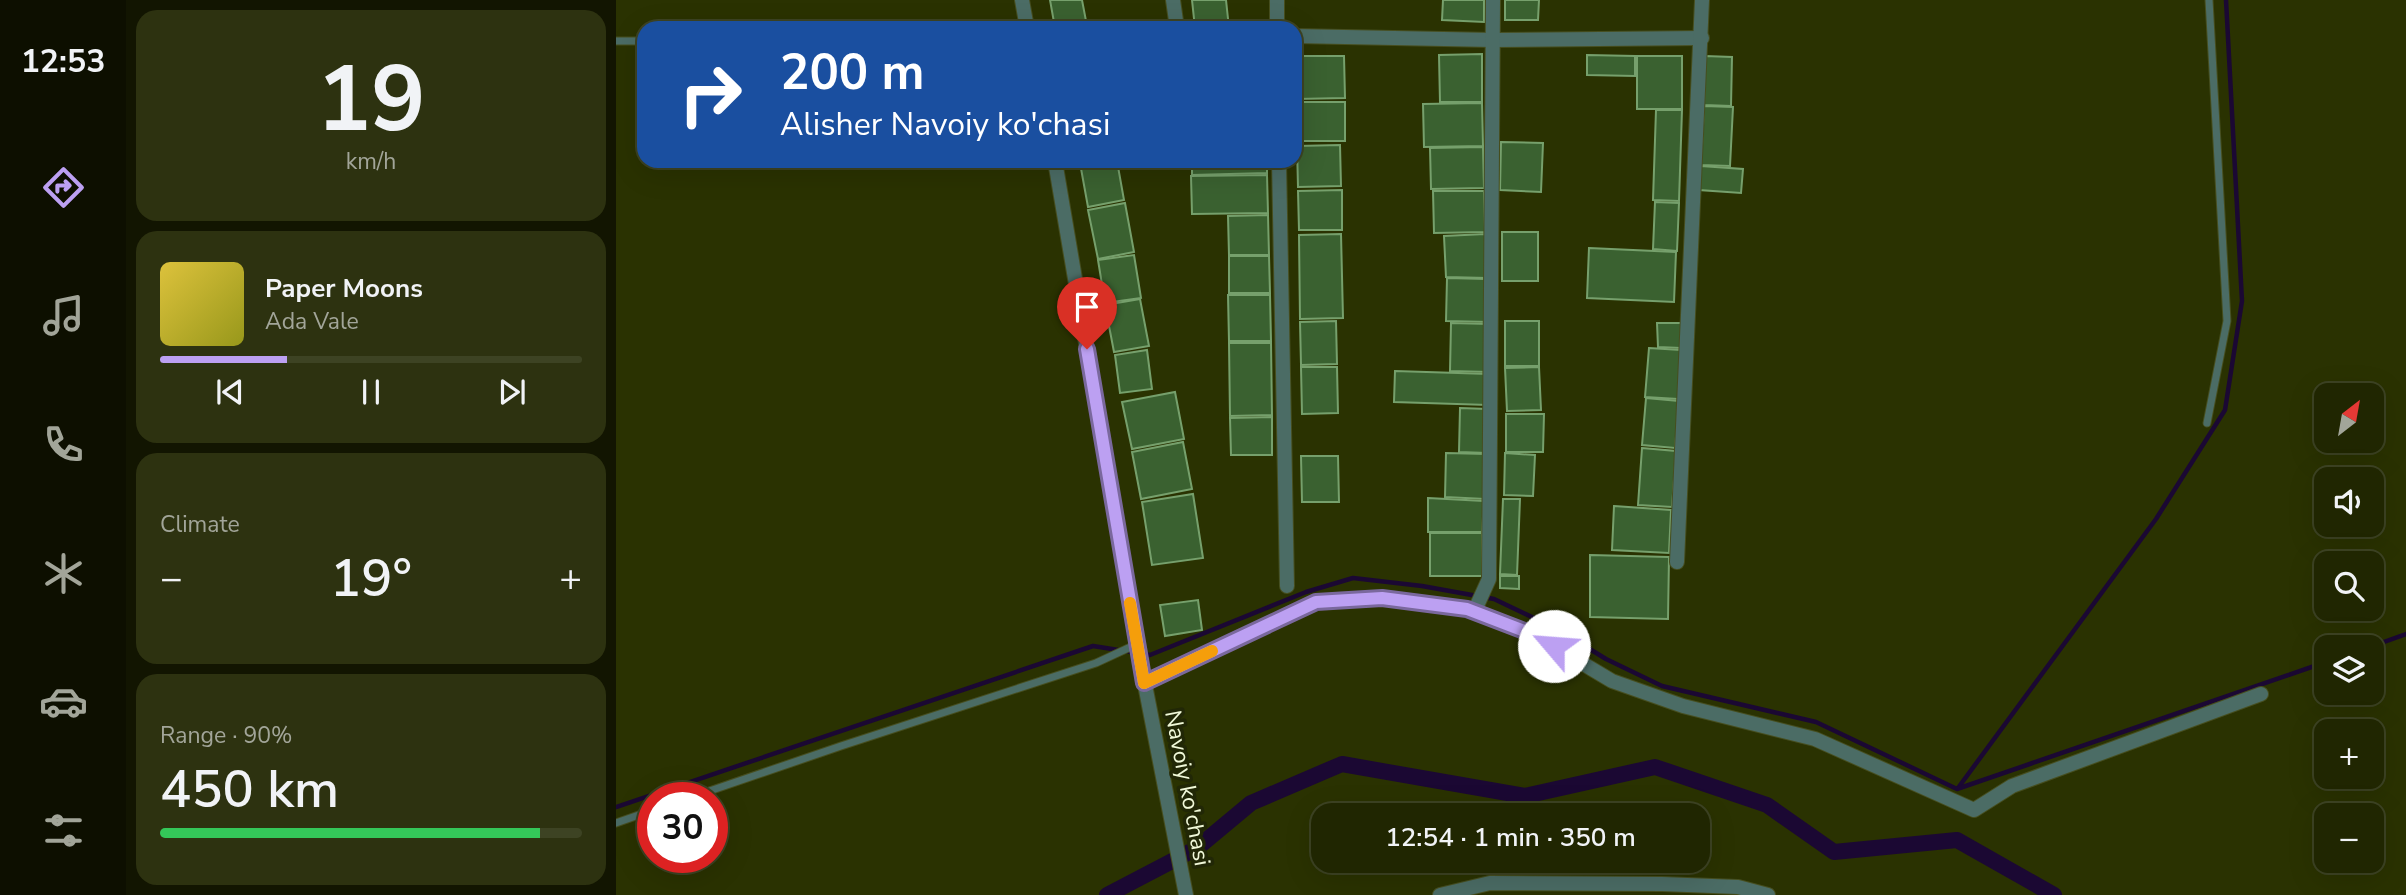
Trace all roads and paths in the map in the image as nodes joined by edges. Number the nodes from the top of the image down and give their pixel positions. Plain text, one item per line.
1 (1022, 0) edge
2 (1173, 0) edge
3 (1277, 0) edge
4 (1493, 0) edge
5 (1702, 0) edge
6 (2209, 0) edge
7 (1026, 21) edge
8 (1176, 21) edge
9 (1277, 21) edge
10 (1302, 36) edge
11 (1702, 38) junction
12 (1493, 40) junction
13 (616, 41) edge
14 (637, 41) edge
15 (1056, 168) edge
16 (1279, 168) edge
17 (2207, 423) dead end
18 (1677, 562) dead end
19 (1287, 586) dead end
20 (1474, 612) junction
21 (1138, 647) junction
22 (1144, 683) junction
23 (2261, 694) dead end
24 (728, 785) edge
25 (637, 816) edge
26 (616, 823) edge
27 (1186, 895) edge
28 (1440, 895) edge
29 (1768, 895) edge

1 - 7 street
2 - 8 street
3 - 9 street
4 - 12 street
5 - 11 street
6 - 17 lane
10 - 12 street
11 - 12 street
11 - 18 street
12 - 20 street
13 - 14 lane
15 - 21 street, Navoiy ko'chasi
16 - 19 street
20 - 22 street
20 - 23 street
21 - 22 street, Navoiy ko'chasi
21 - 24 lane
22 - 27 street, Navoiy ko'chasi
25 - 26 lane
28 - 29 street

